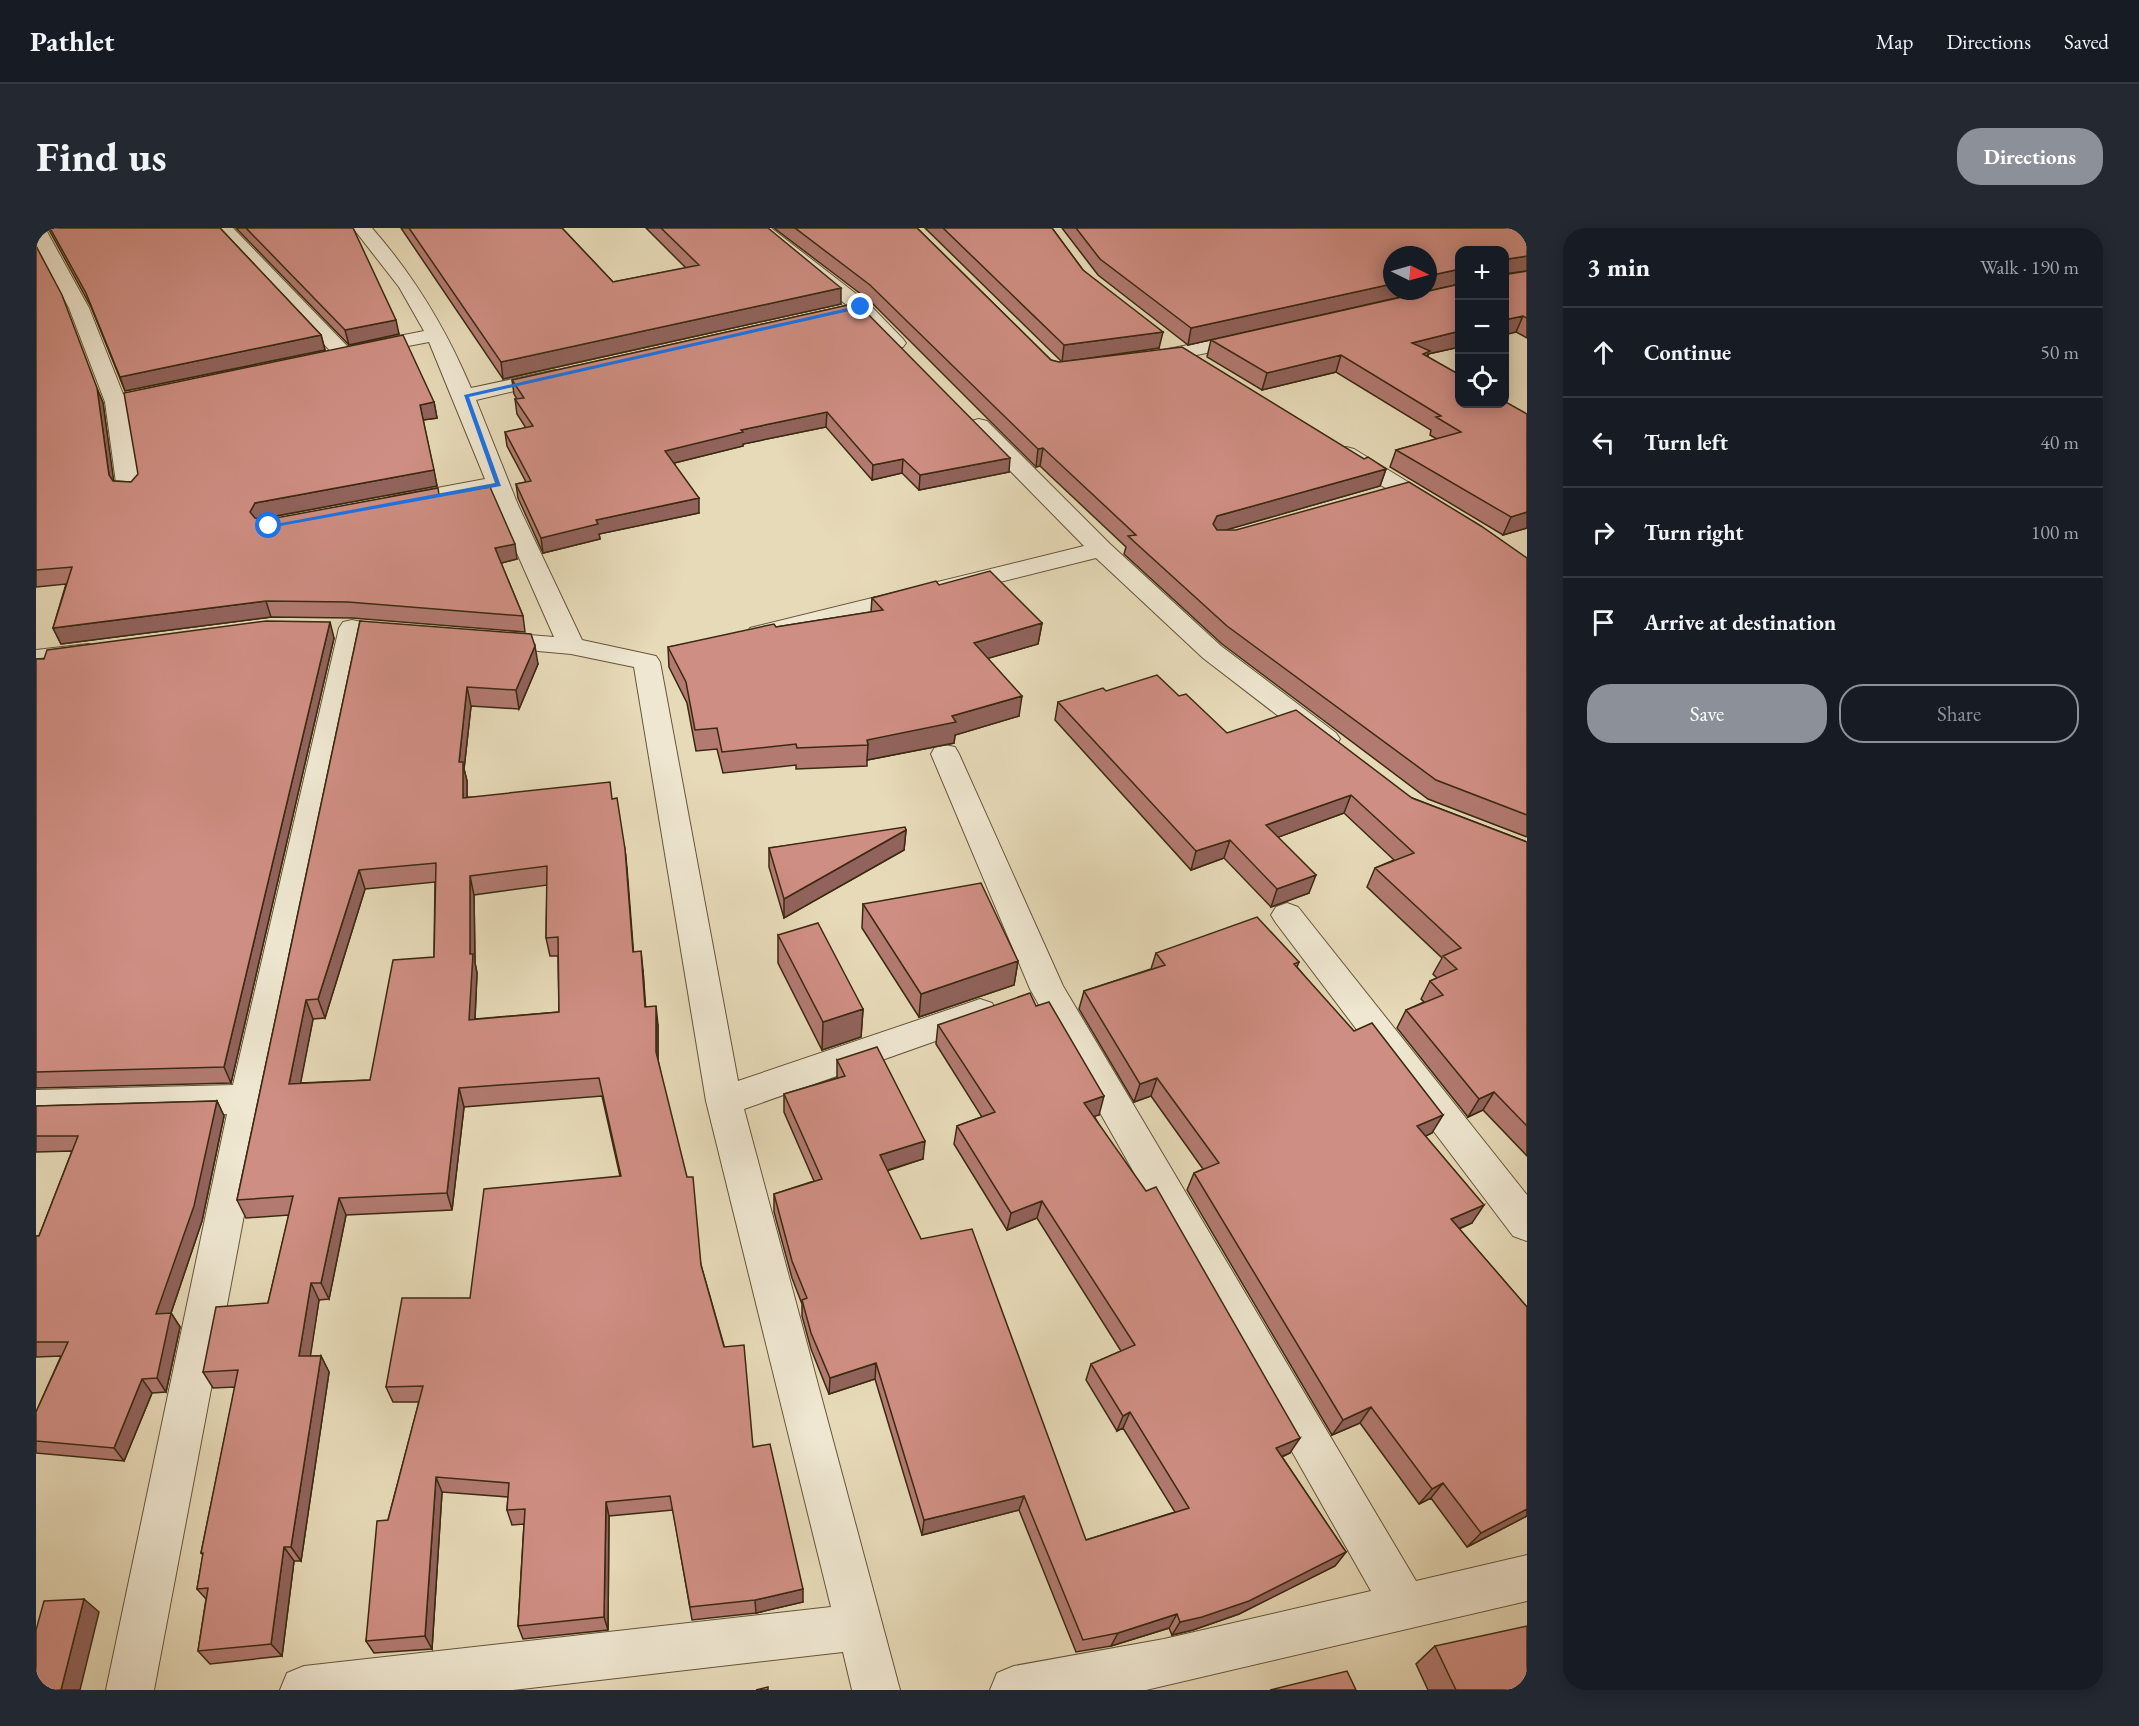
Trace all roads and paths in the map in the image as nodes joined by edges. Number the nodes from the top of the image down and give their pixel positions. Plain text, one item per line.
1 (36, 228) edge
2 (223, 228) edge
3 (362, 228) edge
4 (760, 228) edge
5 (1276, 333) edge
6 (437, 334) junction
7 (1164, 340) edge
8 (343, 352) junction
9 (1183, 354) junction
10 (320, 357) edge
11 (911, 357) edge
12 (1125, 362) edge
13 (1212, 371) edge
14 (570, 372) edge
15 (184, 387) edge
16 (466, 396) junction
17 (116, 402) junction
18 (960, 407) edge
19 (1333, 446) edge
20 (498, 484) junction
21 (1403, 489) junction
22 (129, 490) edge
23 (1369, 499) edge
24 (372, 507) edge
25 (1451, 518) edge
26 (1101, 549) junction
27 (352, 628) dead end
28 (467, 638) edge
29 (740, 638) edge
30 (571, 646) junction
31 (112, 649) edge
32 (36, 658) edge
33 (1342, 752) edge
34 (945, 754) dead end
35 (1287, 915) dead end
36 (1047, 988) junction
37 (248, 1099) junction
38 (723, 1101) junction
39 (36, 1105) edge
40 (1527, 1224) edge
41 (1527, 1578) edge
42 (1404, 1605) junction
43 (858, 1627) junction
44 (130, 1690) edge
45 (304, 1690) edge
46 (876, 1690) edge
47 (1014, 1690) edge

1 - 17 street
2 - 8 street
3 - 6 street
4 - 11 street
5 - 9 street
6 - 8 street
6 - 16 street
7 - 9 street
8 - 10 street
9 - 12 street
9 - 13 street
14 - 16 street
15 - 17 street
16 - 20 street
17 - 22 street
18 - 26 street
19 - 21 street
20 - 24 street
20 - 30 street
21 - 23 street
21 - 25 street
26 - 29 street
26 - 33 street
27 - 37 street
28 - 30 street
30 - 38 street
31 - 32 street
34 - 36 street
35 - 40 street
36 - 38 street
36 - 42 street
37 - 39 street
37 - 44 street
38 - 43 street
41 - 42 street
42 - 47 street
43 - 45 street
43 - 46 street

